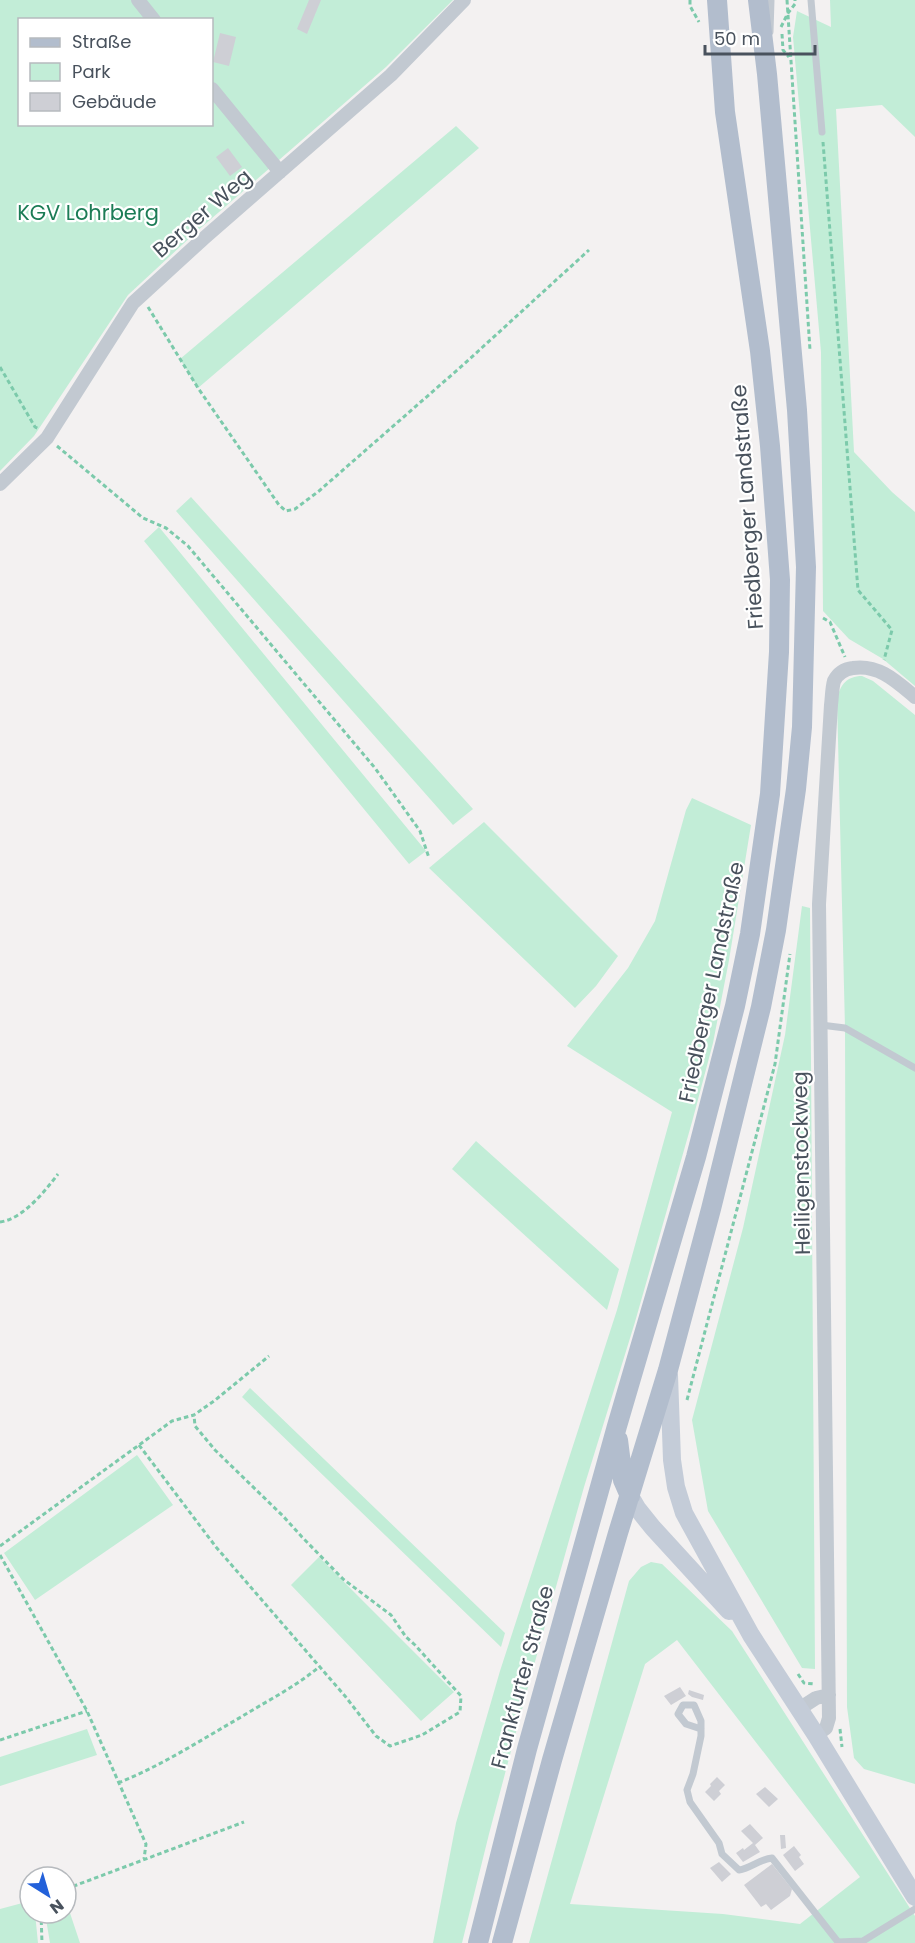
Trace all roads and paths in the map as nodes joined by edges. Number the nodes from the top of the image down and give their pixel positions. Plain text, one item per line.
1 (138, 0) edge
2 (464, 0) edge
3 (690, 0) edge
4 (717, 0) edge
5 (758, 0) edge
6 (771, 0) edge
7 (787, 0) edge
8 (811, 0) edge
9 (795, 2) edge
10 (788, 13) junction
11 (152, 18) edge
12 (699, 22) dead end
13 (790, 58) junction
14 (767, 74) junction
15 (213, 90) edge
16 (822, 132) joint
17 (280, 172) junction
18 (589, 250) dead end
19 (141, 295) junction
20 (811, 357) dead end
21 (0, 367) edge
22 (47, 436) junction
23 (0, 484) edge
24 (823, 618) dead end
25 (850, 668) junction
26 (881, 671) junction
27 (915, 697) edge
28 (429, 858) dead end
29 (790, 951) dead end
30 (821, 1025) junction
31 (915, 1068) edge
32 (58, 1173) dead end
33 (0, 1222) edge
34 (268, 1356) dead end
35 (668, 1370) junction
36 (687, 1406) dead end
37 (194, 1415) junction
38 (617, 1426) junction
39 (139, 1445) junction
40 (630, 1496) junction
41 (0, 1546) edge
42 (0, 1555) edge
43 (750, 1635) junction
44 (320, 1667) junction
45 (797, 1674) dead end
46 (829, 1695) junction
47 (799, 1709) junction
48 (87, 1711) junction
49 (701, 1729) dead end
50 (816, 1735) junction
51 (0, 1740) edge
52 (118, 1783) junction
53 (244, 1822) dead end
54 (144, 1859) junction
55 (78, 1884) edge
56 (915, 1897) edge
57 (915, 1909) edge
58 (41, 1925) edge
59 (42, 1943) edge
60 (477, 1943) edge
61 (502, 1943) edge

1 - 11 street
2 - 17 street, Berger Weg
3 - 12 path
4 - 38 main road, Friedberger Landstraße
5 - 14 main road
6 - 14 lane
7 - 10 path
8 - 16 lane
9 - 10 path
10 - 13 path
10 - 13 path
13 - 20 path
14 - 35 main road
15 - 17 street
16 - 26 path
17 - 19 street, Berger Weg
18 - 19 path
19 - 22 street, Berger Weg
21 - 22 path
22 - 23 street, Berger Weg
22 - 28 path
24 - 25 path
25 - 26 street
25 - 30 street, Heiligenstockweg
26 - 27 street
29 - 36 path
30 - 31 lane
30 - 46 street, Heiligenstockweg
32 - 33 path
34 - 37 path
35 - 40 main road
35 - 43 street
37 - 39 path
37 - 44 path
38 - 40 main road
38 - 60 main road, Frankfurter Straße
39 - 41 path
39 - 44 path
40 - 43 street
40 - 61 main road
42 - 48 path
43 - 47 street
44 - 52 path
45 - 46 path
46 - 47 street
46 - 50 street, Heiligenstockweg
47 - 50 street
48 - 51 path
48 - 52 path
49 - 57 lane
50 - 56 street
52 - 54 path
53 - 54 path
54 - 55 path
58 - 59 path

